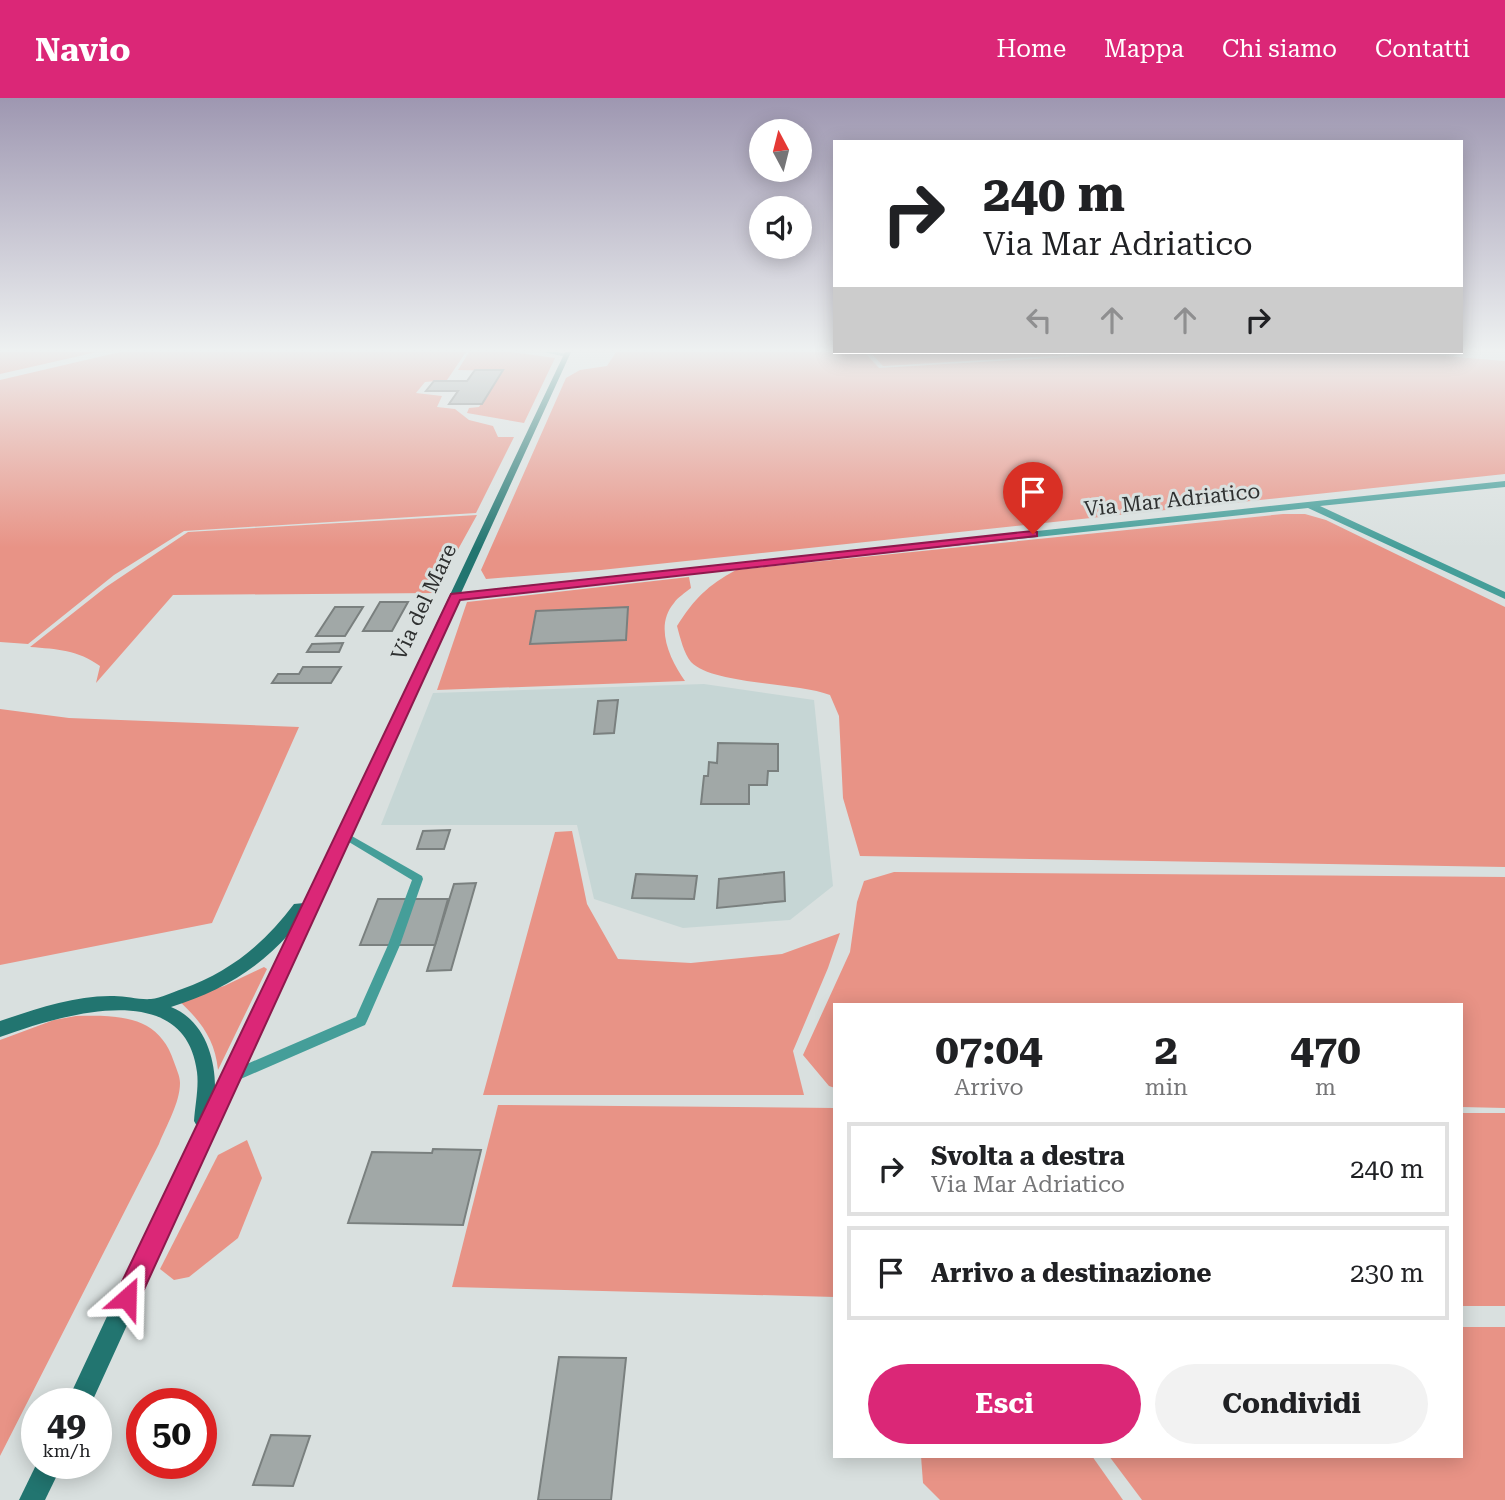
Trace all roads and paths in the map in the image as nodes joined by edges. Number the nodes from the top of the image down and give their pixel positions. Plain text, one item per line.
1 (538, 417) edge
2 (1505, 484) edge
3 (1308, 505) junction
4 (455, 596) junction
5 (1505, 596) edge
6 (343, 834) junction
7 (324, 872) junction
8 (154, 1005) junction
9 (0, 1029) edge
10 (230, 1077) junction
11 (190, 1166) junction
12 (86, 1388) edge
13 (42, 1479) edge
14 (32, 1500) edge

1 - 4 main road, Via del Mare
2 - 3 street, Via Mar Adriatico
3 - 4 street, Via Mar Adriatico
3 - 5 street
4 - 6 main road, Via del Mare
6 - 7 main road, Via del Mare
6 - 10 lane
7 - 8 main road, Via del Mare
7 - 10 main road, Via del Mare
8 - 9 main road, Via del Mare
8 - 11 main road, Via del Mare
10 - 11 main road, Via del Mare
11 - 12 main road, Via del Mare
13 - 14 main road

